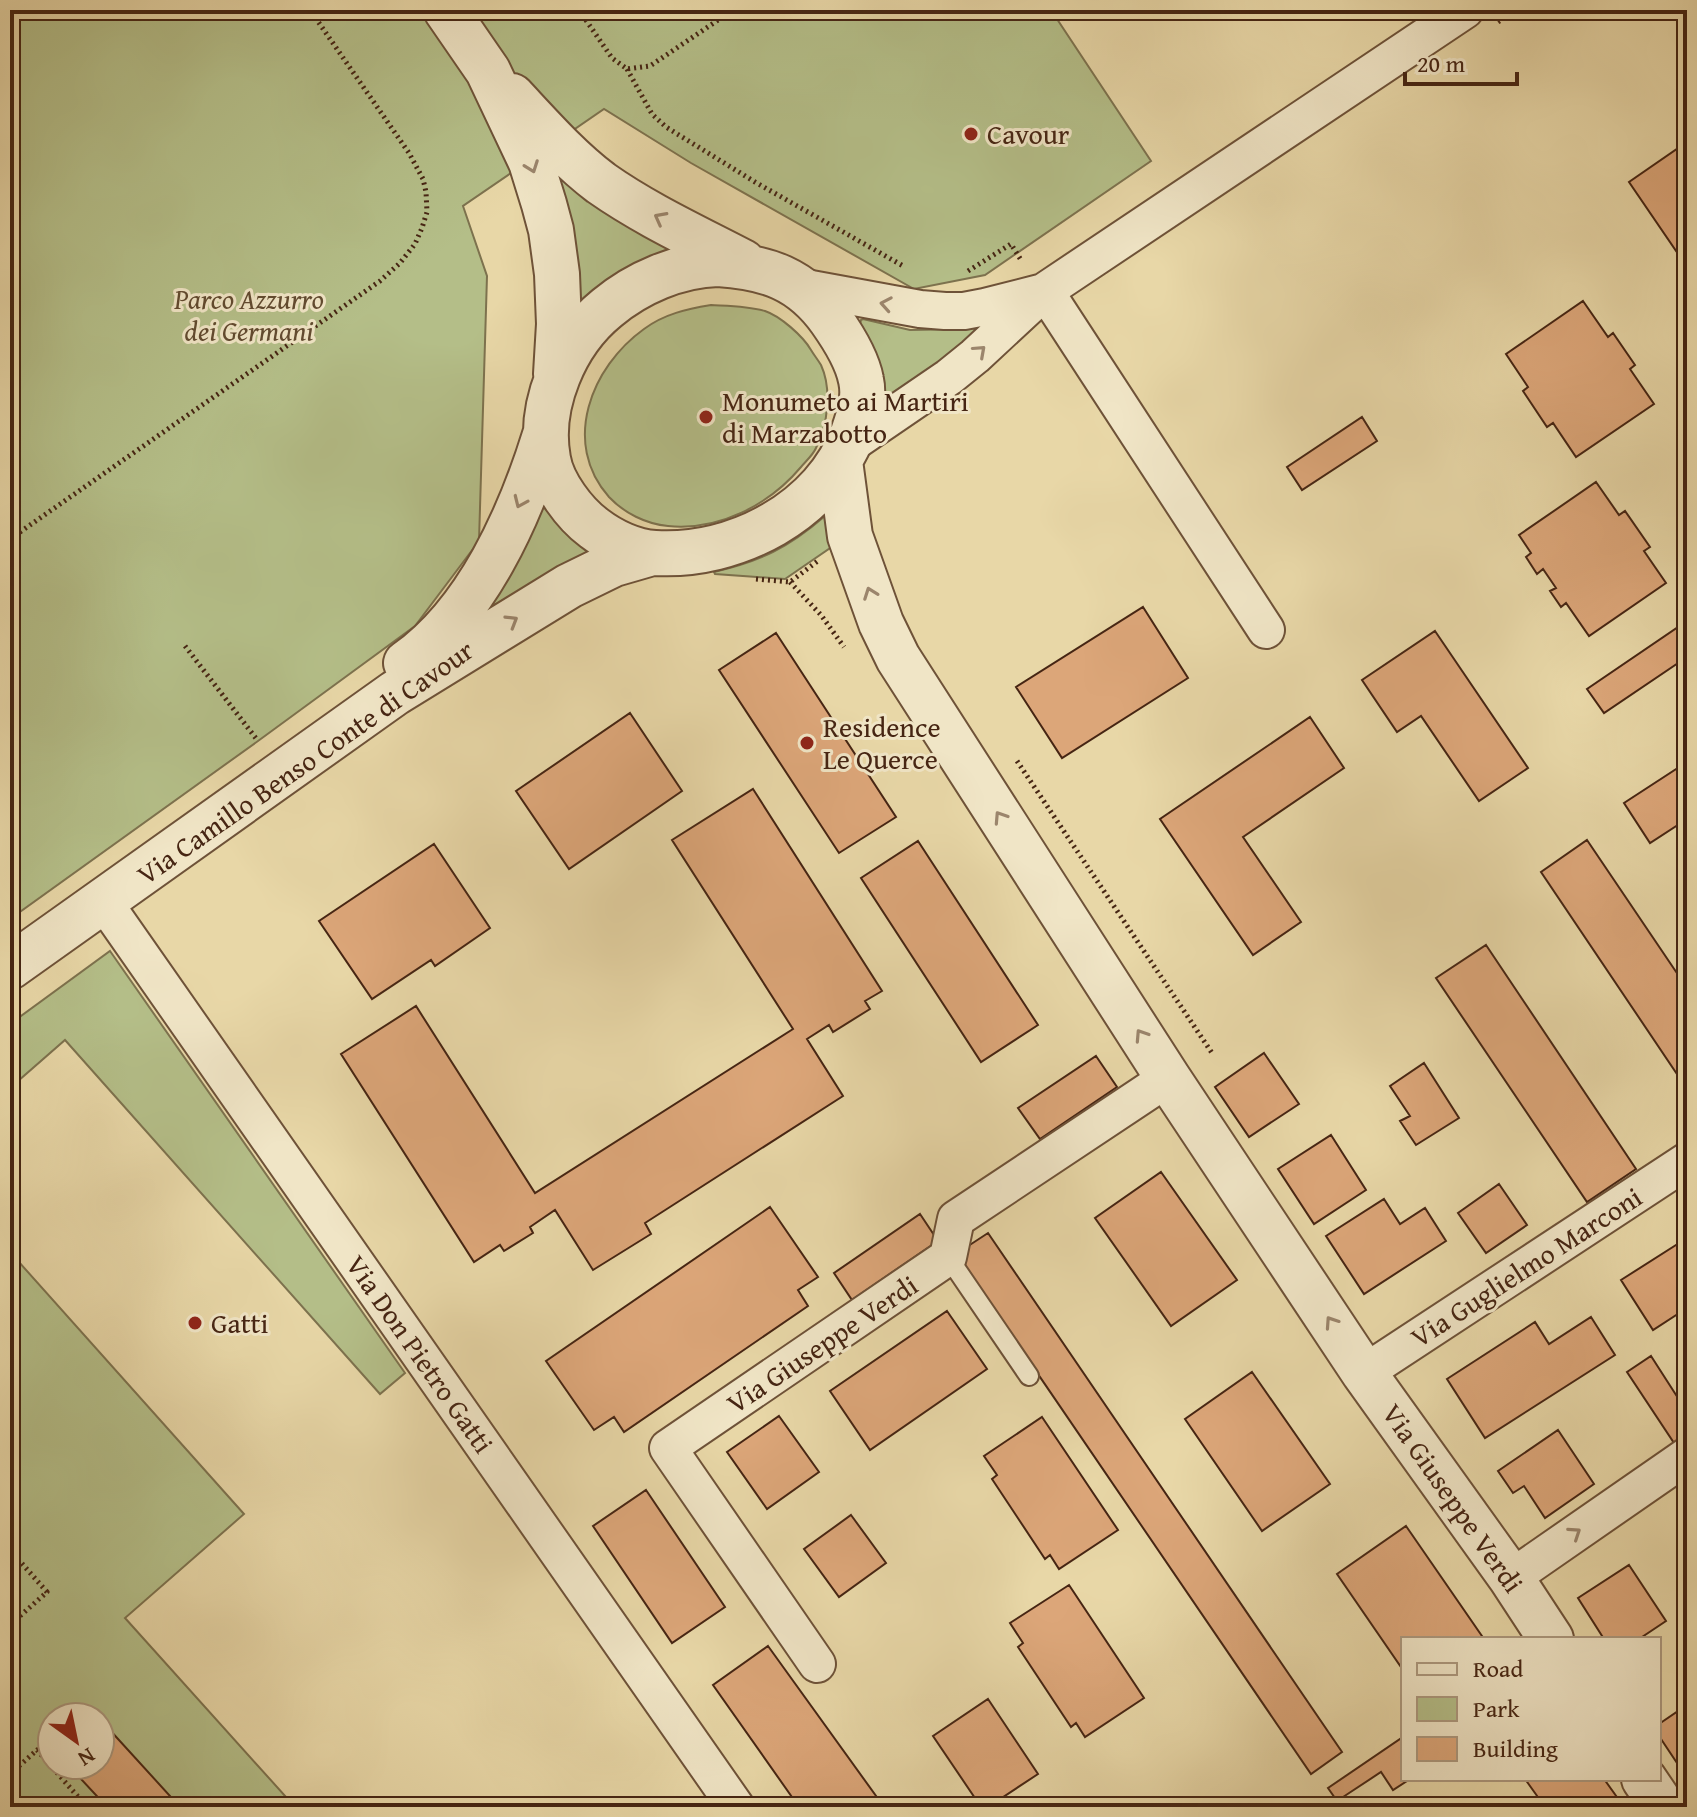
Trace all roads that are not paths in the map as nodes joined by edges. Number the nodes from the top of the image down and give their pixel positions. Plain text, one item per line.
1 (446, 10) edge
2 (1465, 10) edge
3 (488, 71) junction
4 (753, 268) junction
5 (800, 287) junction
6 (1045, 291) junction
7 (555, 384) junction
8 (546, 429) junction
9 (844, 454) junction
10 (652, 553) junction
11 (1266, 630) dead end
12 (103, 901) junction
13 (10, 943) edge
14 (10, 967) edge
15 (1168, 1078) junction
16 (1687, 1161) edge
17 (948, 1257) junction
18 (1364, 1373) junction
19 (1029, 1376) dead end
20 (1687, 1456) edge
21 (1511, 1578) junction
22 (1550, 1637) edge
23 (817, 1664) dead end
24 (1645, 1781) edge
25 (736, 1807) edge
26 (1663, 1807) edge

1 - 3 street
2 - 6 street
4 -> 3 street
3 -> 7 street
4 - 5 street
4 - 7 street
6 -> 5 street
5 - 9 street
9 -> 6 street
6 - 11 street
7 - 8 street
8 - 10 street
8 -> 13 street, Via Camillo Benso Conte di Cavour
9 - 10 street
15 -> 9 street, Via Giuseppe Verdi
12 -> 10 street, Via Camillo Benso Conte di Cavour
12 - 14 street, Via Camillo Benso Conte di Cavour
12 - 25 street, Via Don Pietro Gatti
15 - 17 street, Via Giuseppe Verdi
18 -> 15 street, Via Giuseppe Verdi
16 - 18 street, Via Guglielmo Marconi
17 - 19 lane
17 - 23 street, Via Giuseppe Verdi
18 - 21 street, Via Giuseppe Verdi
21 -> 20 street
21 - 22 street, Via Giuseppe Verdi
24 - 26 street

